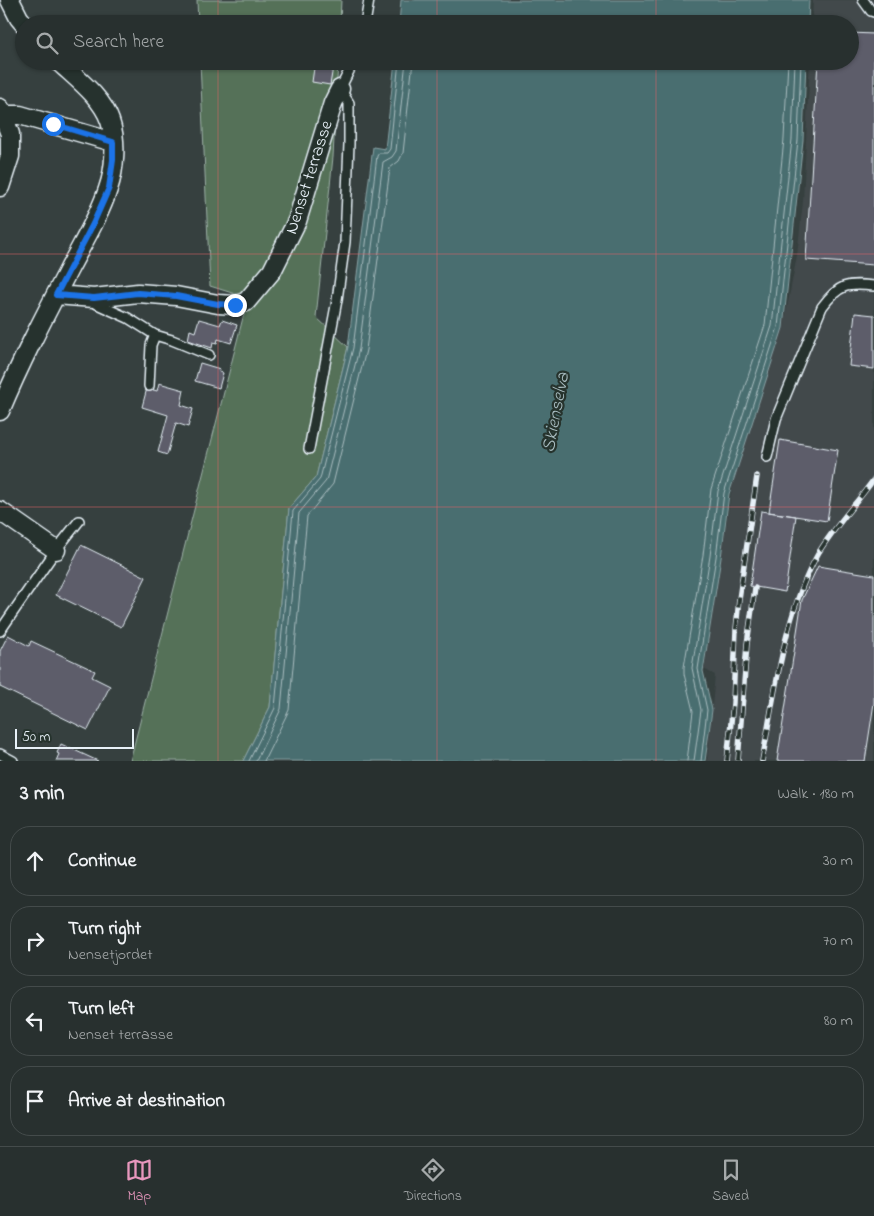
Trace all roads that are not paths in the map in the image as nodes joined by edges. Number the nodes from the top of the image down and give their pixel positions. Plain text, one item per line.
1 (10, 0) edge
2 (369, 0) edge
3 (863, 0) edge
4 (874, 12) edge
5 (18, 15) edge
6 (366, 15) edge
7 (68, 70) edge
8 (349, 70) edge
9 (340, 88) junction
10 (2, 112) edge
11 (113, 142) junction
12 (0, 187) edge
13 (874, 286) edge
14 (56, 295) junction
15 (94, 298) junction
16 (155, 335) junction
17 (209, 354) dead end
18 (149, 386) dead end
19 (0, 411) edge
20 (309, 449) dead end
21 (767, 457) dead end
22 (0, 510) edge
23 (79, 521) dead end
24 (56, 550) junction
25 (0, 631) edge
26 (0, 754) edge
27 (13, 761) edge

1 - 5 street
2 - 6 lane
3 - 4 lane
7 - 11 street
8 - 9 lane
9 - 15 street, Nenset terrasse
9 - 20 lane
10 - 11 street
10 - 12 street
11 - 14 street
13 - 21 lane
14 - 15 street, Nenset terrasse
14 - 19 street
15 - 16 lane
16 - 17 lane
16 - 18 lane
22 - 24 street
23 - 24 lane
24 - 25 lane
26 - 27 lane

